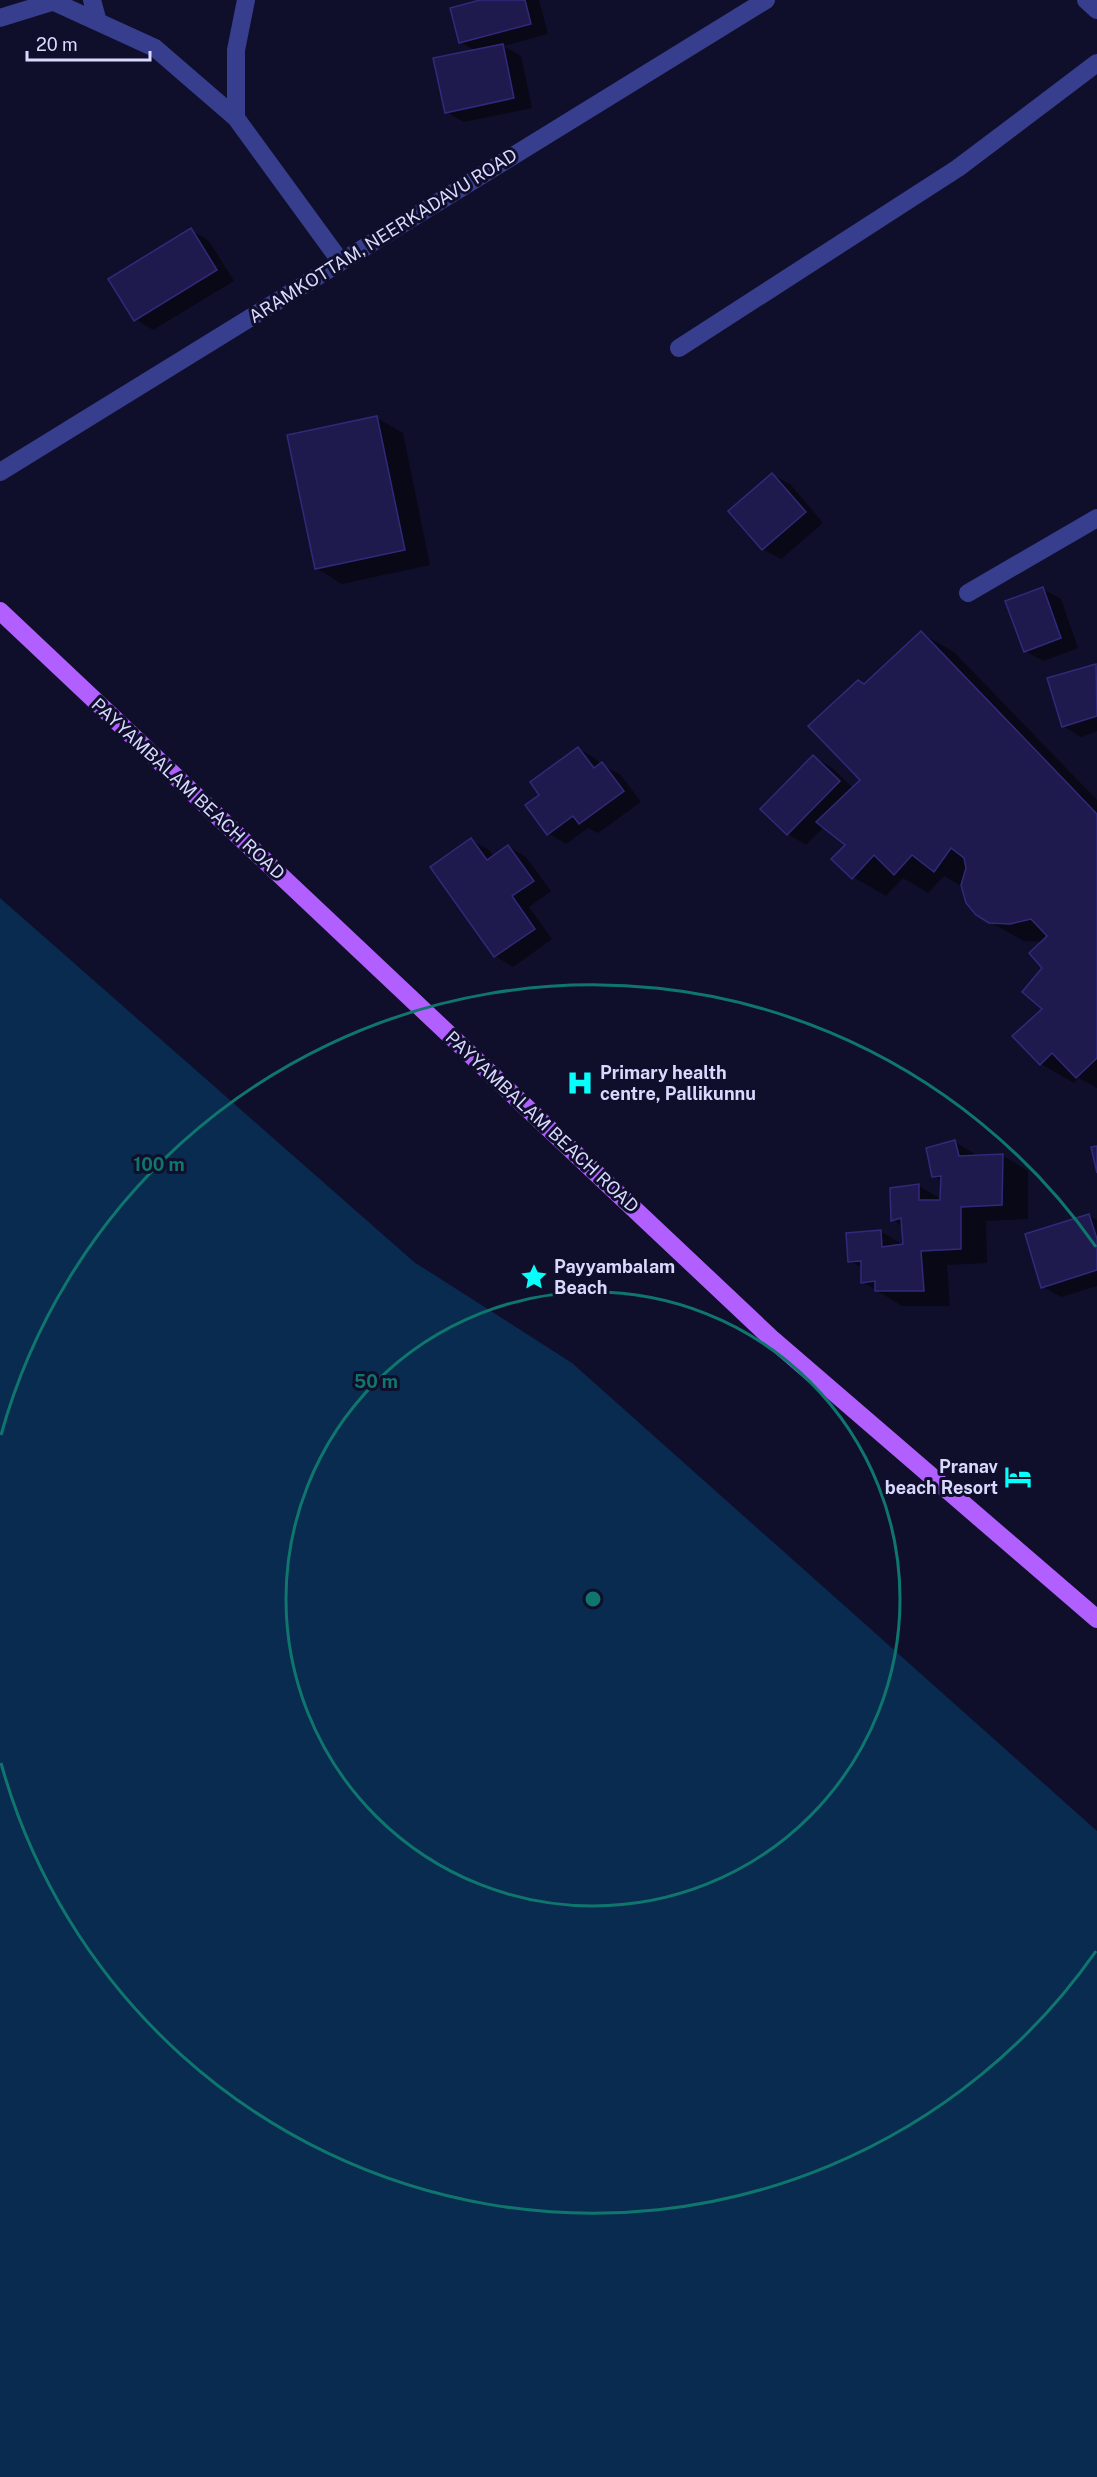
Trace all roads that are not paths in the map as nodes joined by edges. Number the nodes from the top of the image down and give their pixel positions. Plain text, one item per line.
1 (53, 0) edge
2 (92, 0) edge
3 (246, 0) edge
4 (766, 0) edge
5 (1086, 0) edge
6 (1097, 10) edge
7 (0, 18) edge
8 (98, 22) junction
9 (1097, 63) edge
10 (236, 118) junction
11 (341, 262) junction
12 (679, 348) dead end
13 (0, 472) edge
14 (1097, 518) edge
15 (968, 593) dead end
16 (0, 611) edge
17 (1097, 1619) edge

1 - 7 street
1 - 8 street
2 - 8 street
3 - 10 street
4 - 11 street, ARAMKOTTAM, NEERKADAVU ROAD
5 - 6 street
8 - 10 street
9 - 12 street
10 - 11 street
11 - 13 street, ARAMKOTTAM, NEERKADAVU ROAD
14 - 15 street
16 - 17 main road, PAYYAMBALAM BEACH ROAD

